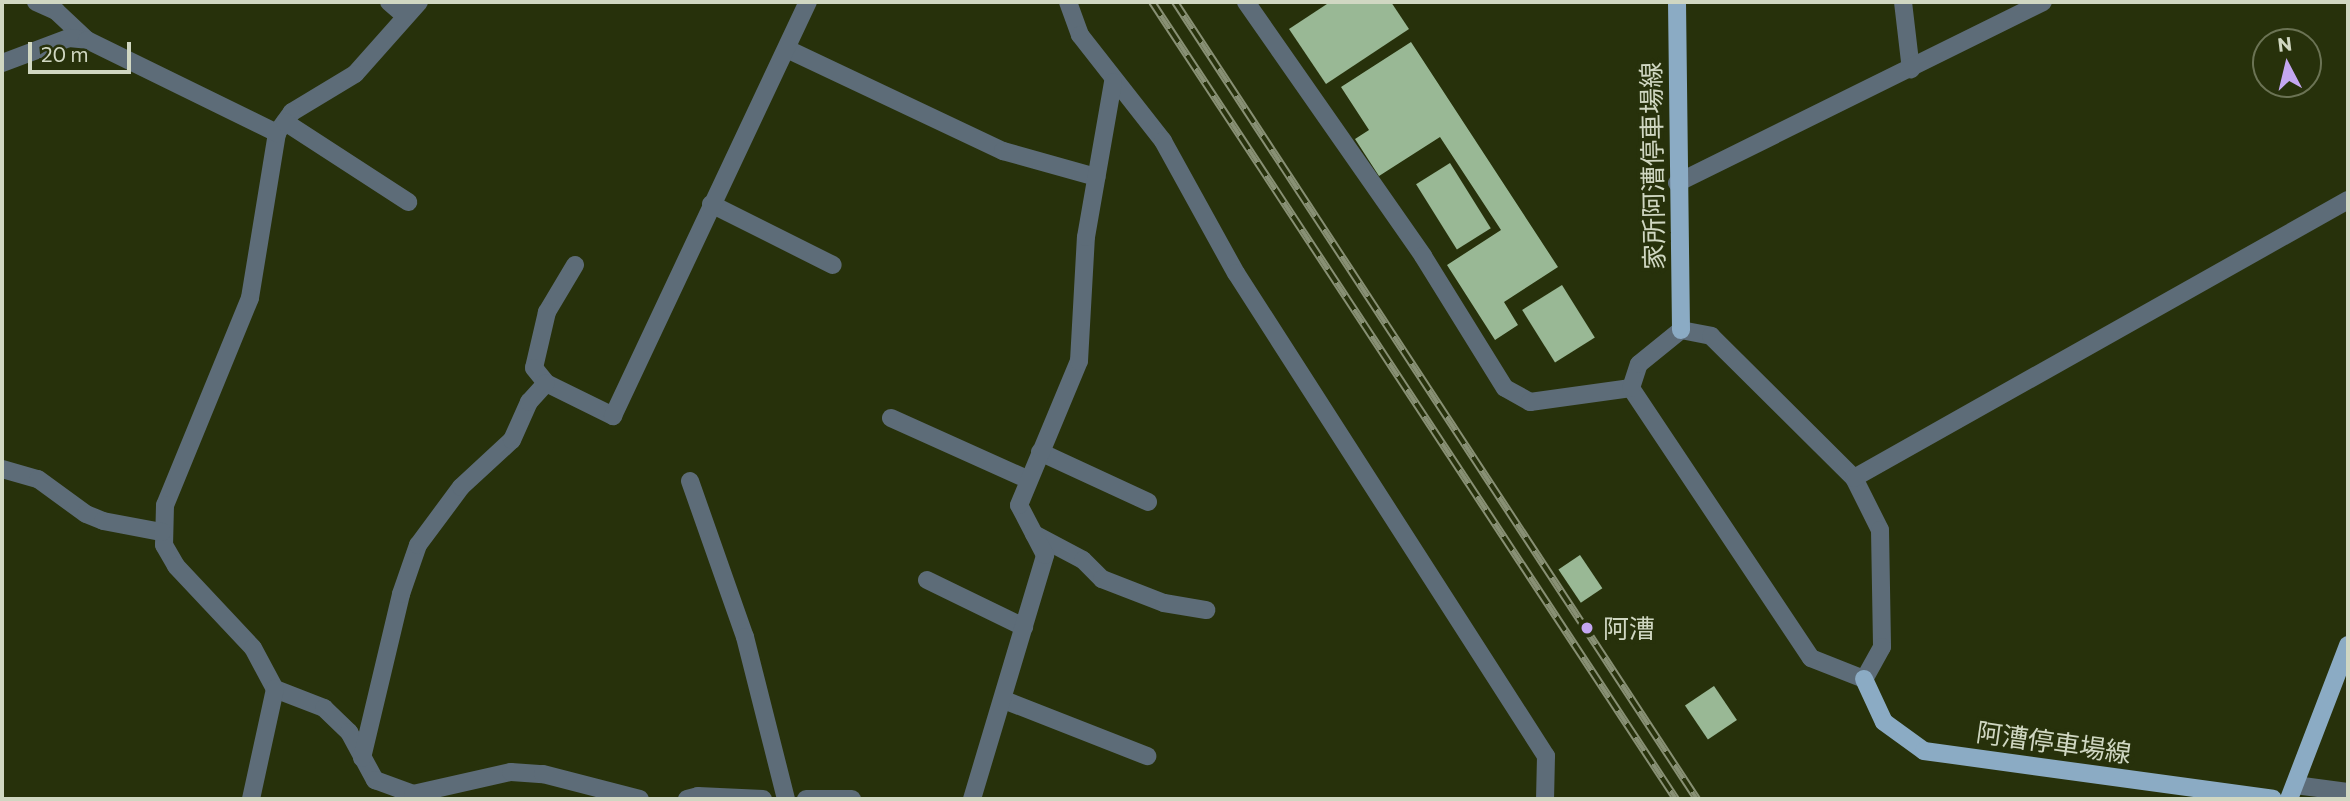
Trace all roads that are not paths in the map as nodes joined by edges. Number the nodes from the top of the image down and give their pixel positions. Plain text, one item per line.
1 (36, 2) edge
2 (389, 2) edge
3 (419, 2) edge
4 (808, 2) edge
5 (1068, 2) edge
6 (1247, 2) edge
7 (1677, 2) edge
8 (1903, 2) edge
9 (2043, 2) edge
10 (405, 16) junction
11 (88, 40) junction
12 (787, 49) junction
13 (2, 63) edge
14 (1911, 70) junction
15 (1113, 82) junction
16 (281, 127) junction
17 (1096, 177) junction
18 (1677, 183) junction
19 (2348, 200) edge
20 (408, 202) dead end
21 (710, 204) junction
22 (575, 265) dead end
23 (833, 265) dead end
24 (1681, 330) junction
25 (546, 383) junction
26 (1631, 388) junction
27 (891, 418) dead end
28 (1040, 452) junction
29 (2, 469) edge
30 (1854, 478) junction
31 (1027, 479) junction
32 (690, 481) dead end
33 (1148, 502) dead end
34 (162, 532) junction
35 (1034, 534) junction
36 (928, 580) dead end
37 (1206, 610) dead end
38 (1024, 627) junction
39 (2348, 645) edge
40 (1864, 679) junction
41 (275, 689) junction
42 (1004, 700) junction
43 (1147, 756) dead end
44 (362, 758) junction
45 (2292, 792) edge
46 (2348, 792) edge
47 (251, 799) edge
48 (640, 799) edge
49 (687, 799) edge
50 (763, 799) edge
51 (786, 799) edge
52 (806, 799) edge
53 (852, 799) edge
54 (972, 799) edge
55 (1545, 799) edge
56 (2273, 799) edge

1 - 11 street
2 - 10 street
3 - 10 street
4 - 12 street
5 - 15 street
6 - 26 street
7 - 18 main road, 家所阿漕停車場線
8 - 14 street
9 - 14 street
10 - 16 street
11 - 13 street
11 - 16 street
12 - 17 street
12 - 21 street
14 - 18 street
15 - 17 street
15 - 55 street
16 - 20 street
16 - 34 street
17 - 28 street
18 - 24 main road, 家所阿漕停車場線
19 - 30 street
21 - 23 street
21 - 25 street
22 - 25 street
24 - 26 street
24 - 30 street
25 - 44 street
26 - 40 street
27 - 31 street
28 - 31 street
28 - 33 street
29 - 34 street
30 - 40 street
31 - 35 street
32 - 51 street
34 - 41 street
35 - 37 street
35 - 38 street
36 - 38 street
38 - 42 street
39 - 45 main road
40 - 56 main road, 阿漕停車場線
41 - 44 street
41 - 47 street
42 - 43 street
42 - 54 street
44 - 48 street
45 - 46 street
49 - 50 street
52 - 53 street

